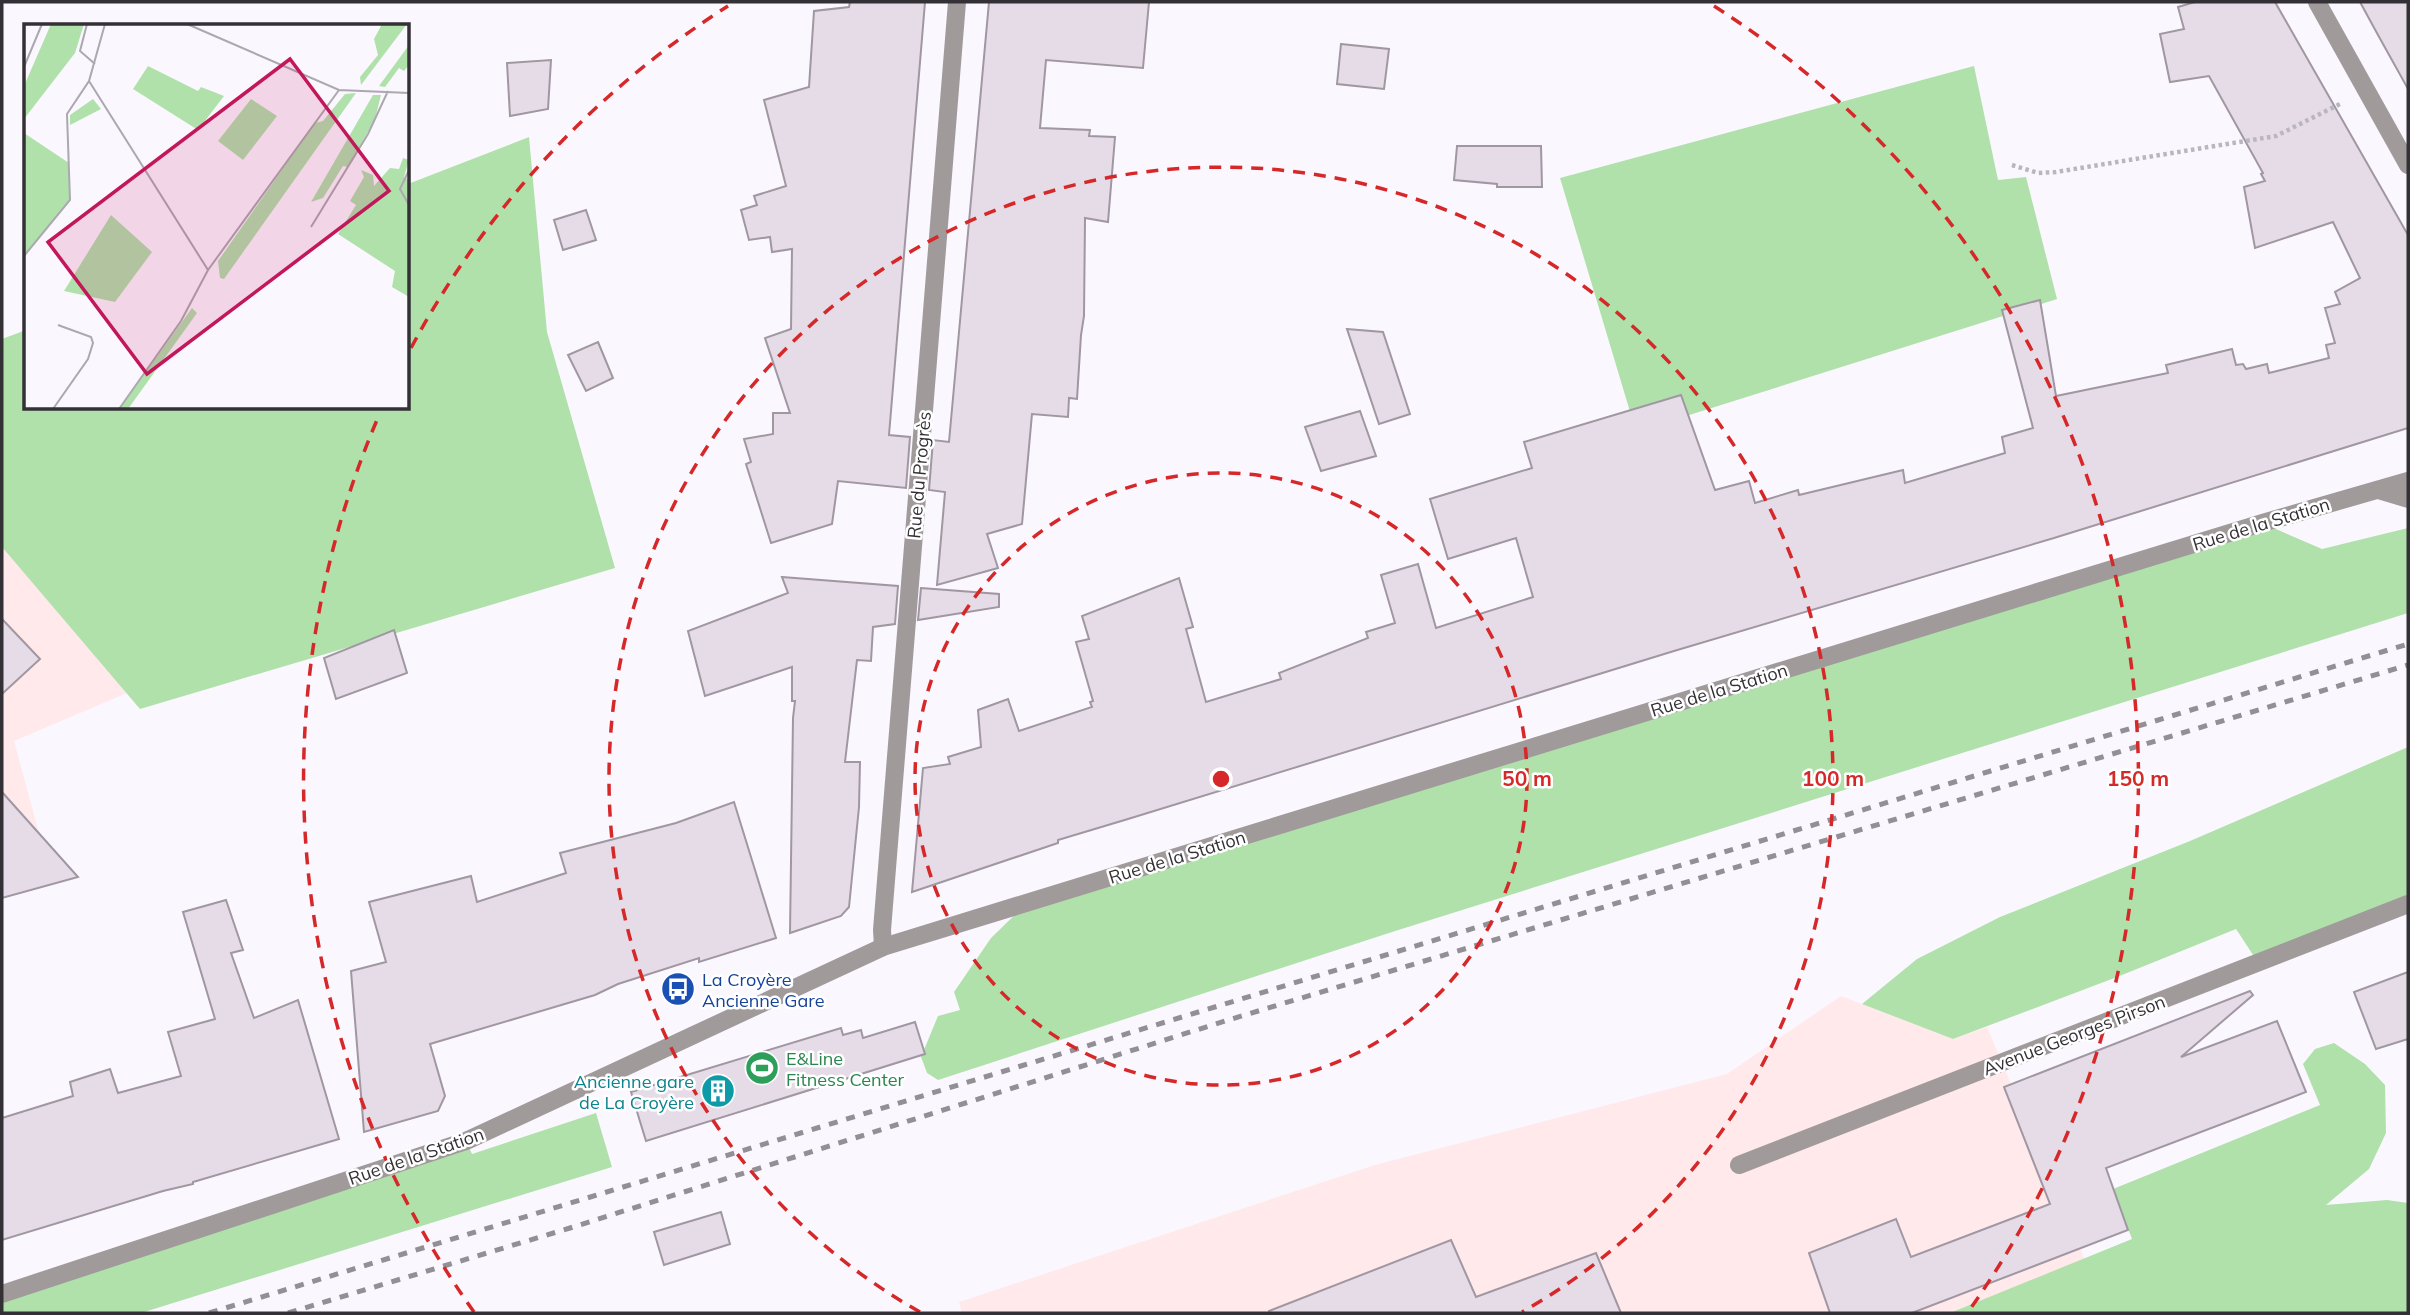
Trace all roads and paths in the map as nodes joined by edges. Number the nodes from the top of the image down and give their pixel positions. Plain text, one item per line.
1 (957, 2) edge
2 (2317, 2) edge
3 (2365, 89) junction
4 (2408, 165) edge
5 (2012, 166) dead end
6 (2408, 481) edge
7 (2378, 489) junction
8 (2408, 499) edge
9 (2408, 904) edge
10 (883, 947) junction
11 (1740, 1165) dead end
12 (2, 1294) edge

1 - 10 street, Rue du Progrès
2 - 3 street
3 - 4 street
3 - 5 path
6 - 7 street, Rue de la Station
7 - 8 street
7 - 10 street, Rue de la Station
9 - 11 street, Avenue Georges Pirson
10 - 12 street, Rue de la Station

